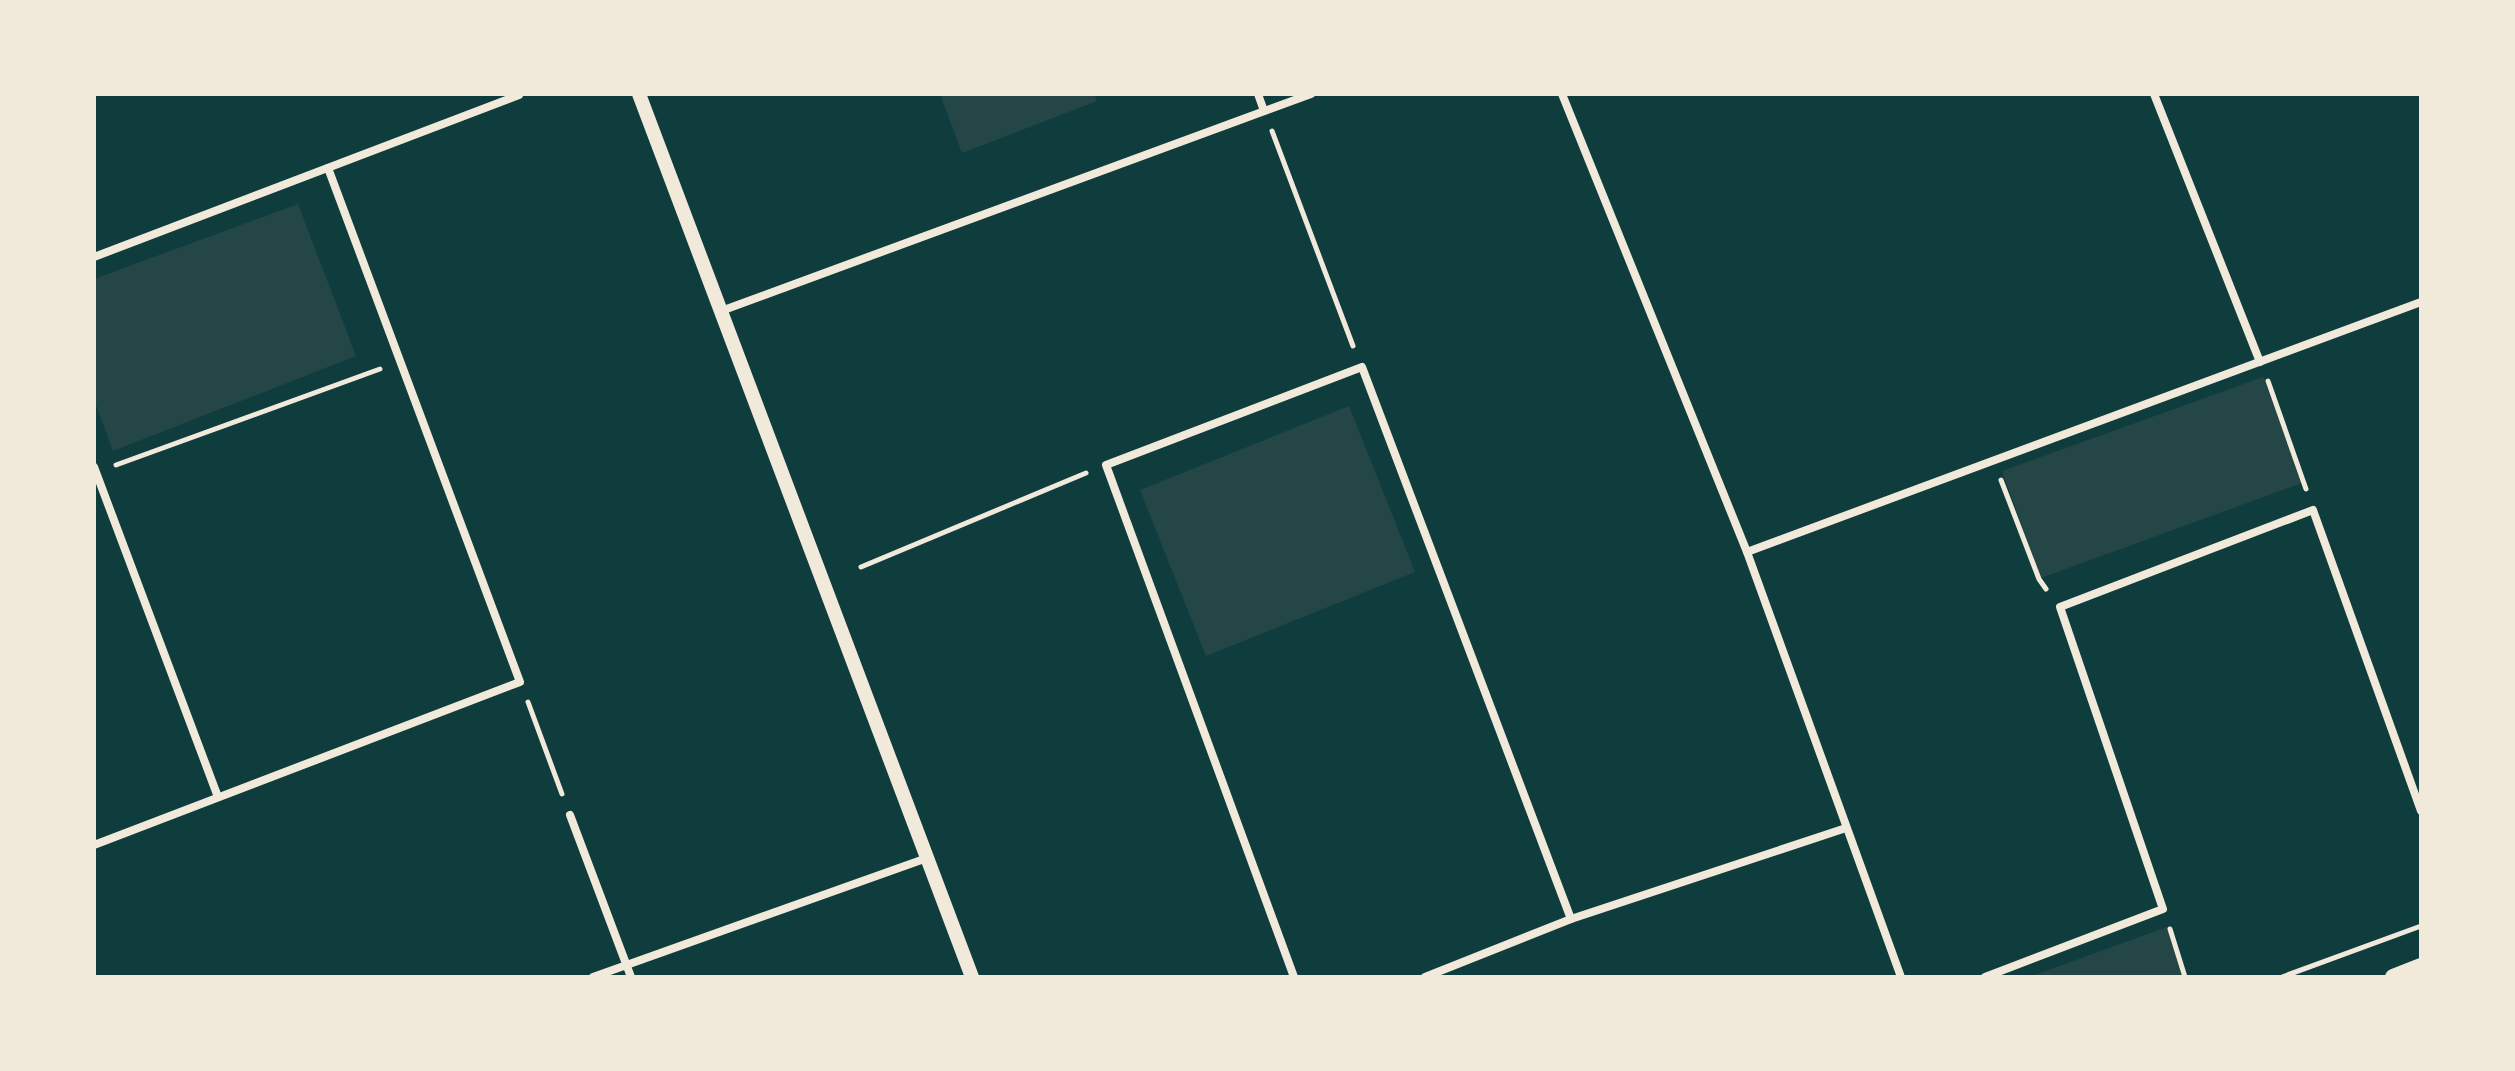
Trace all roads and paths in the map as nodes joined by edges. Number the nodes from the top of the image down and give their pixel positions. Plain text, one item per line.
1 (639, 94) edge
2 (1258, 94) edge
3 (1311, 94) edge
4 (1562, 94) edge
5 (2166, 94) edge
6 (519, 95) edge
7 (2155, 96) edge
8 (1264, 111) junction
9 (328, 168) junction
10 (94, 257) edge
11 (2421, 302) edge
12 (721, 311) junction
13 (400, 361) junction
14 (2260, 362) junction
15 (1362, 367) junction
16 (1994, 460) junction
17 (1106, 465) junction
18 (95, 470) edge
19 (2313, 510) junction
20 (1747, 552) junction
21 (861, 567) dead end
22 (2060, 607) junction
23 (520, 682) junction
24 (218, 797) junction
25 (2420, 811) edge
26 (570, 815) joint
27 (1846, 828) junction
28 (94, 845) edge
29 (927, 858) junction
30 (2163, 909) junction
31 (1571, 919) junction
32 (2421, 926) edge
33 (626, 965) junction
34 (2421, 966) edge
35 (593, 977) edge
36 (631, 977) edge
37 (972, 977) edge
38 (1294, 977) edge
39 (1425, 977) edge
40 (1901, 977) edge
41 (1985, 977) edge
42 (2185, 977) edge
43 (2282, 977) edge
44 (2393, 977) edge

1 - 12 street
2 - 8 street
3 - 8 street
4 - 20 street
5 - 7 street
6 - 9 street
7 - 14 street
8 - 12 street
8 - 15 path
9 - 10 street
9 - 13 street
11 - 14 street
12 - 29 street
13 - 18 path
13 - 23 street
14 - 16 street
14 - 19 path
15 - 17 street
15 - 31 street
16 - 20 street
16 - 22 path
17 - 21 path
17 - 38 street
18 - 24 street
19 - 22 street
19 - 25 street
20 - 27 street
22 - 30 street
23 - 24 street
23 - 26 path
24 - 28 street
26 - 33 street
27 - 31 street
27 - 40 street
29 - 33 street
29 - 37 street
30 - 41 street
30 - 42 path
31 - 39 street
32 - 43 path
33 - 35 street
33 - 36 street
34 - 44 main road

